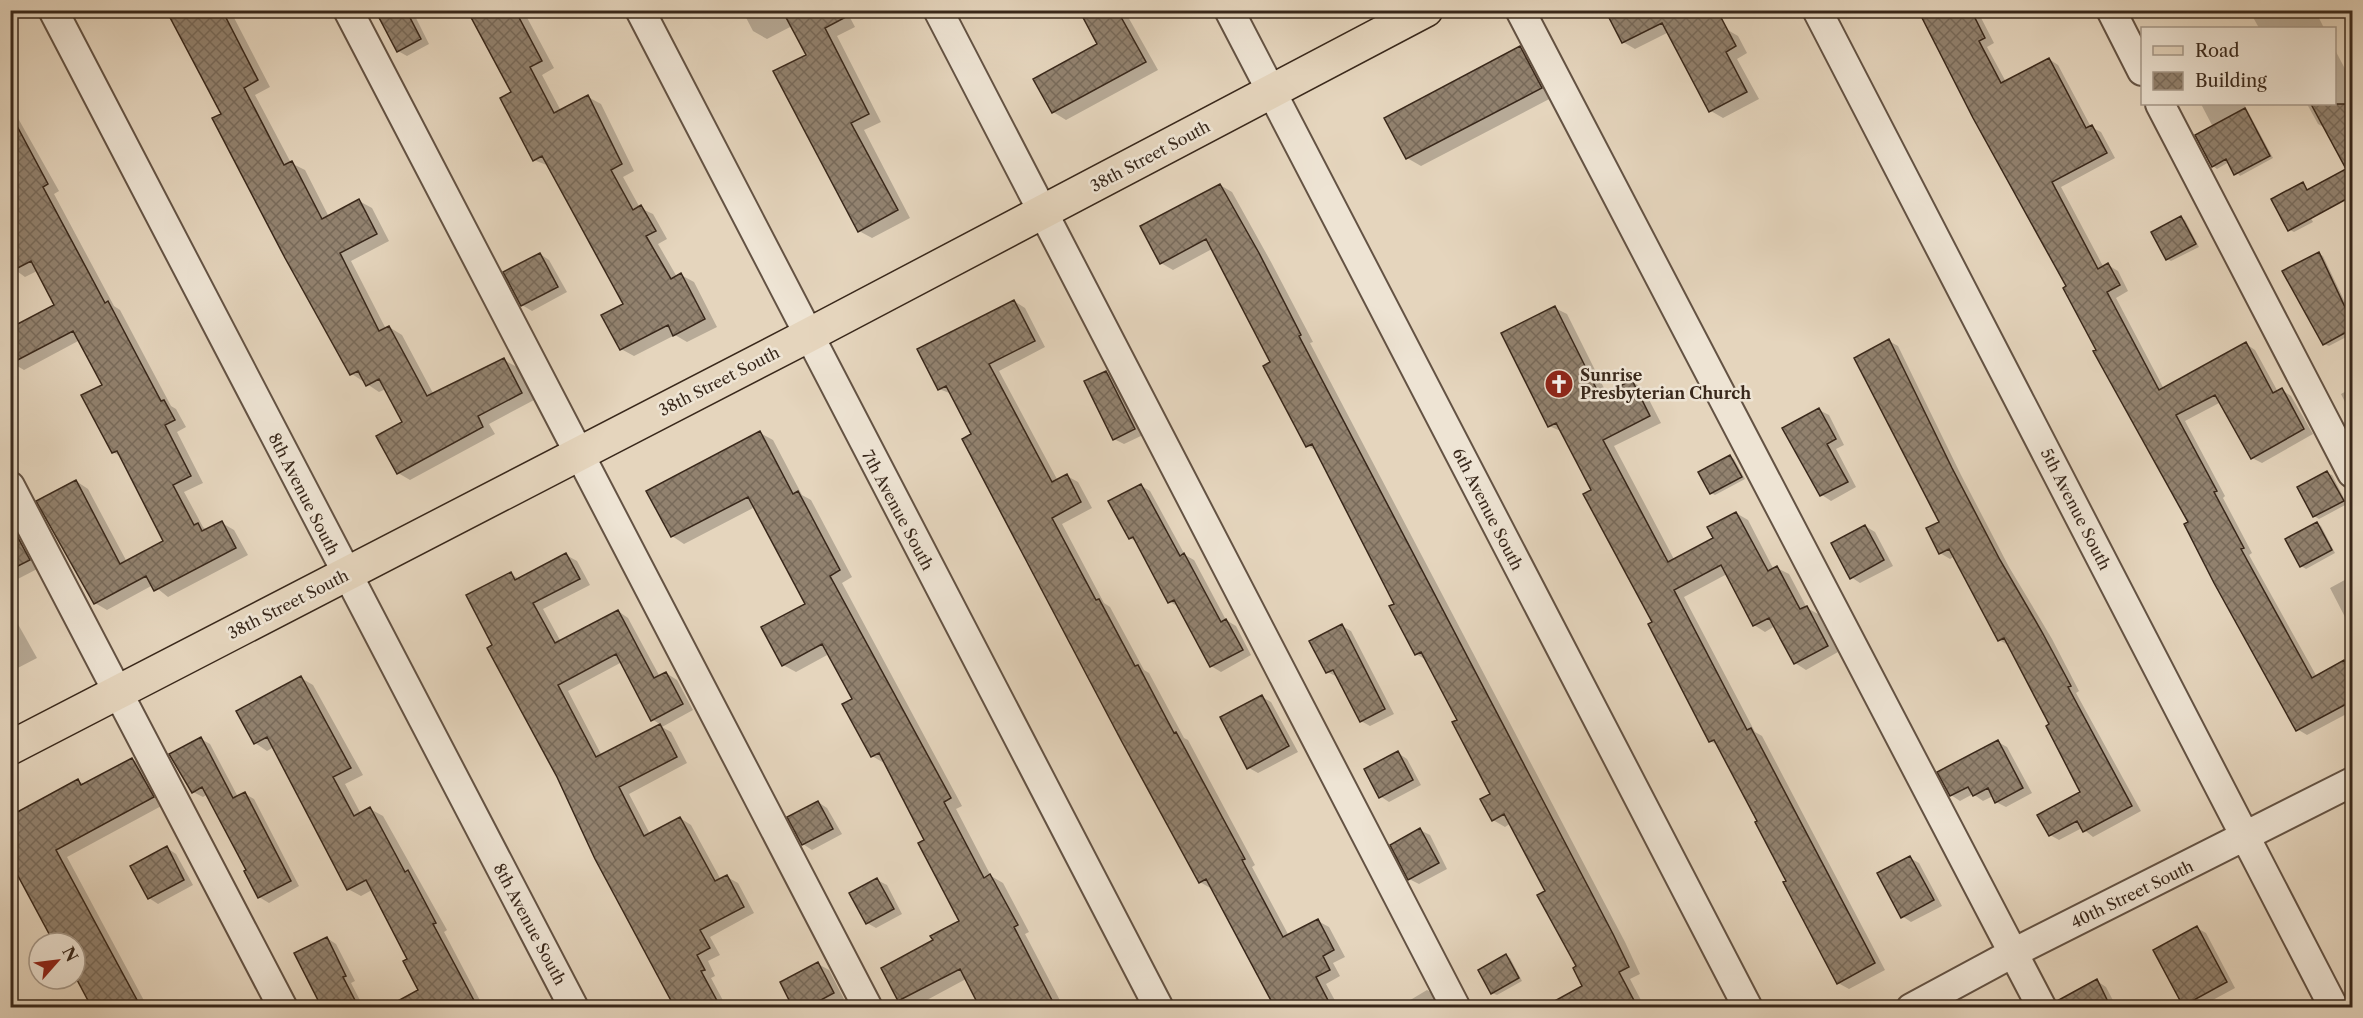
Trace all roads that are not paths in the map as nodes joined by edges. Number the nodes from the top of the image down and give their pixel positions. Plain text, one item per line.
1 (53, 10) edge
2 (348, 10) edge
3 (640, 10) edge
4 (938, 10) edge
5 (1229, 10) edge
6 (1426, 10) edge
7 (1520, 10) edge
8 (1817, 10) edge
9 (2111, 10) edge
10 (2141, 69) edge
11 (1271, 92) junction
12 (2161, 105) edge
13 (1043, 212) junction
14 (807, 336) junction
15 (579, 453) junction
16 (2352, 473) edge
17 (10, 486) edge
18 (346, 574) junction
19 (118, 692) junction
20 (10, 748) edge
21 (2352, 782) edge
22 (2246, 838) junction
23 (2013, 953) junction
24 (284, 1008) edge
25 (574, 1008) edge
26 (868, 1008) edge
27 (1159, 1008) edge
28 (1456, 1008) edge
29 (1748, 1008) edge
30 (1911, 1008) edge
31 (2042, 1008) edge
32 (2334, 1008) edge

1 - 18 street, 8th Avenue South
2 - 15 street
3 - 14 street, 7th Avenue South
4 - 13 street
5 - 11 street, 6th Avenue South
6 - 11 main road, 38th Street South
7 - 23 street
8 - 22 street, 5th Avenue South
9 - 10 street
11 - 13 main road, 38th Street South
11 - 29 street, 6th Avenue South
12 - 16 street
13 - 14 main road, 38th Street South
13 - 28 street
14 - 15 main road, 38th Street South
14 - 27 street, 7th Avenue South
15 - 18 main road, 38th Street South
15 - 26 street
17 - 19 street
18 - 19 main road, 38th Street South
18 - 25 street, 8th Avenue South
19 - 20 main road, 38th Street South
19 - 24 street
21 - 22 street, 40th Street South
22 - 23 street, 40th Street South
22 - 32 street, 5th Avenue South
23 - 30 street, 40th Street South
23 - 31 street

